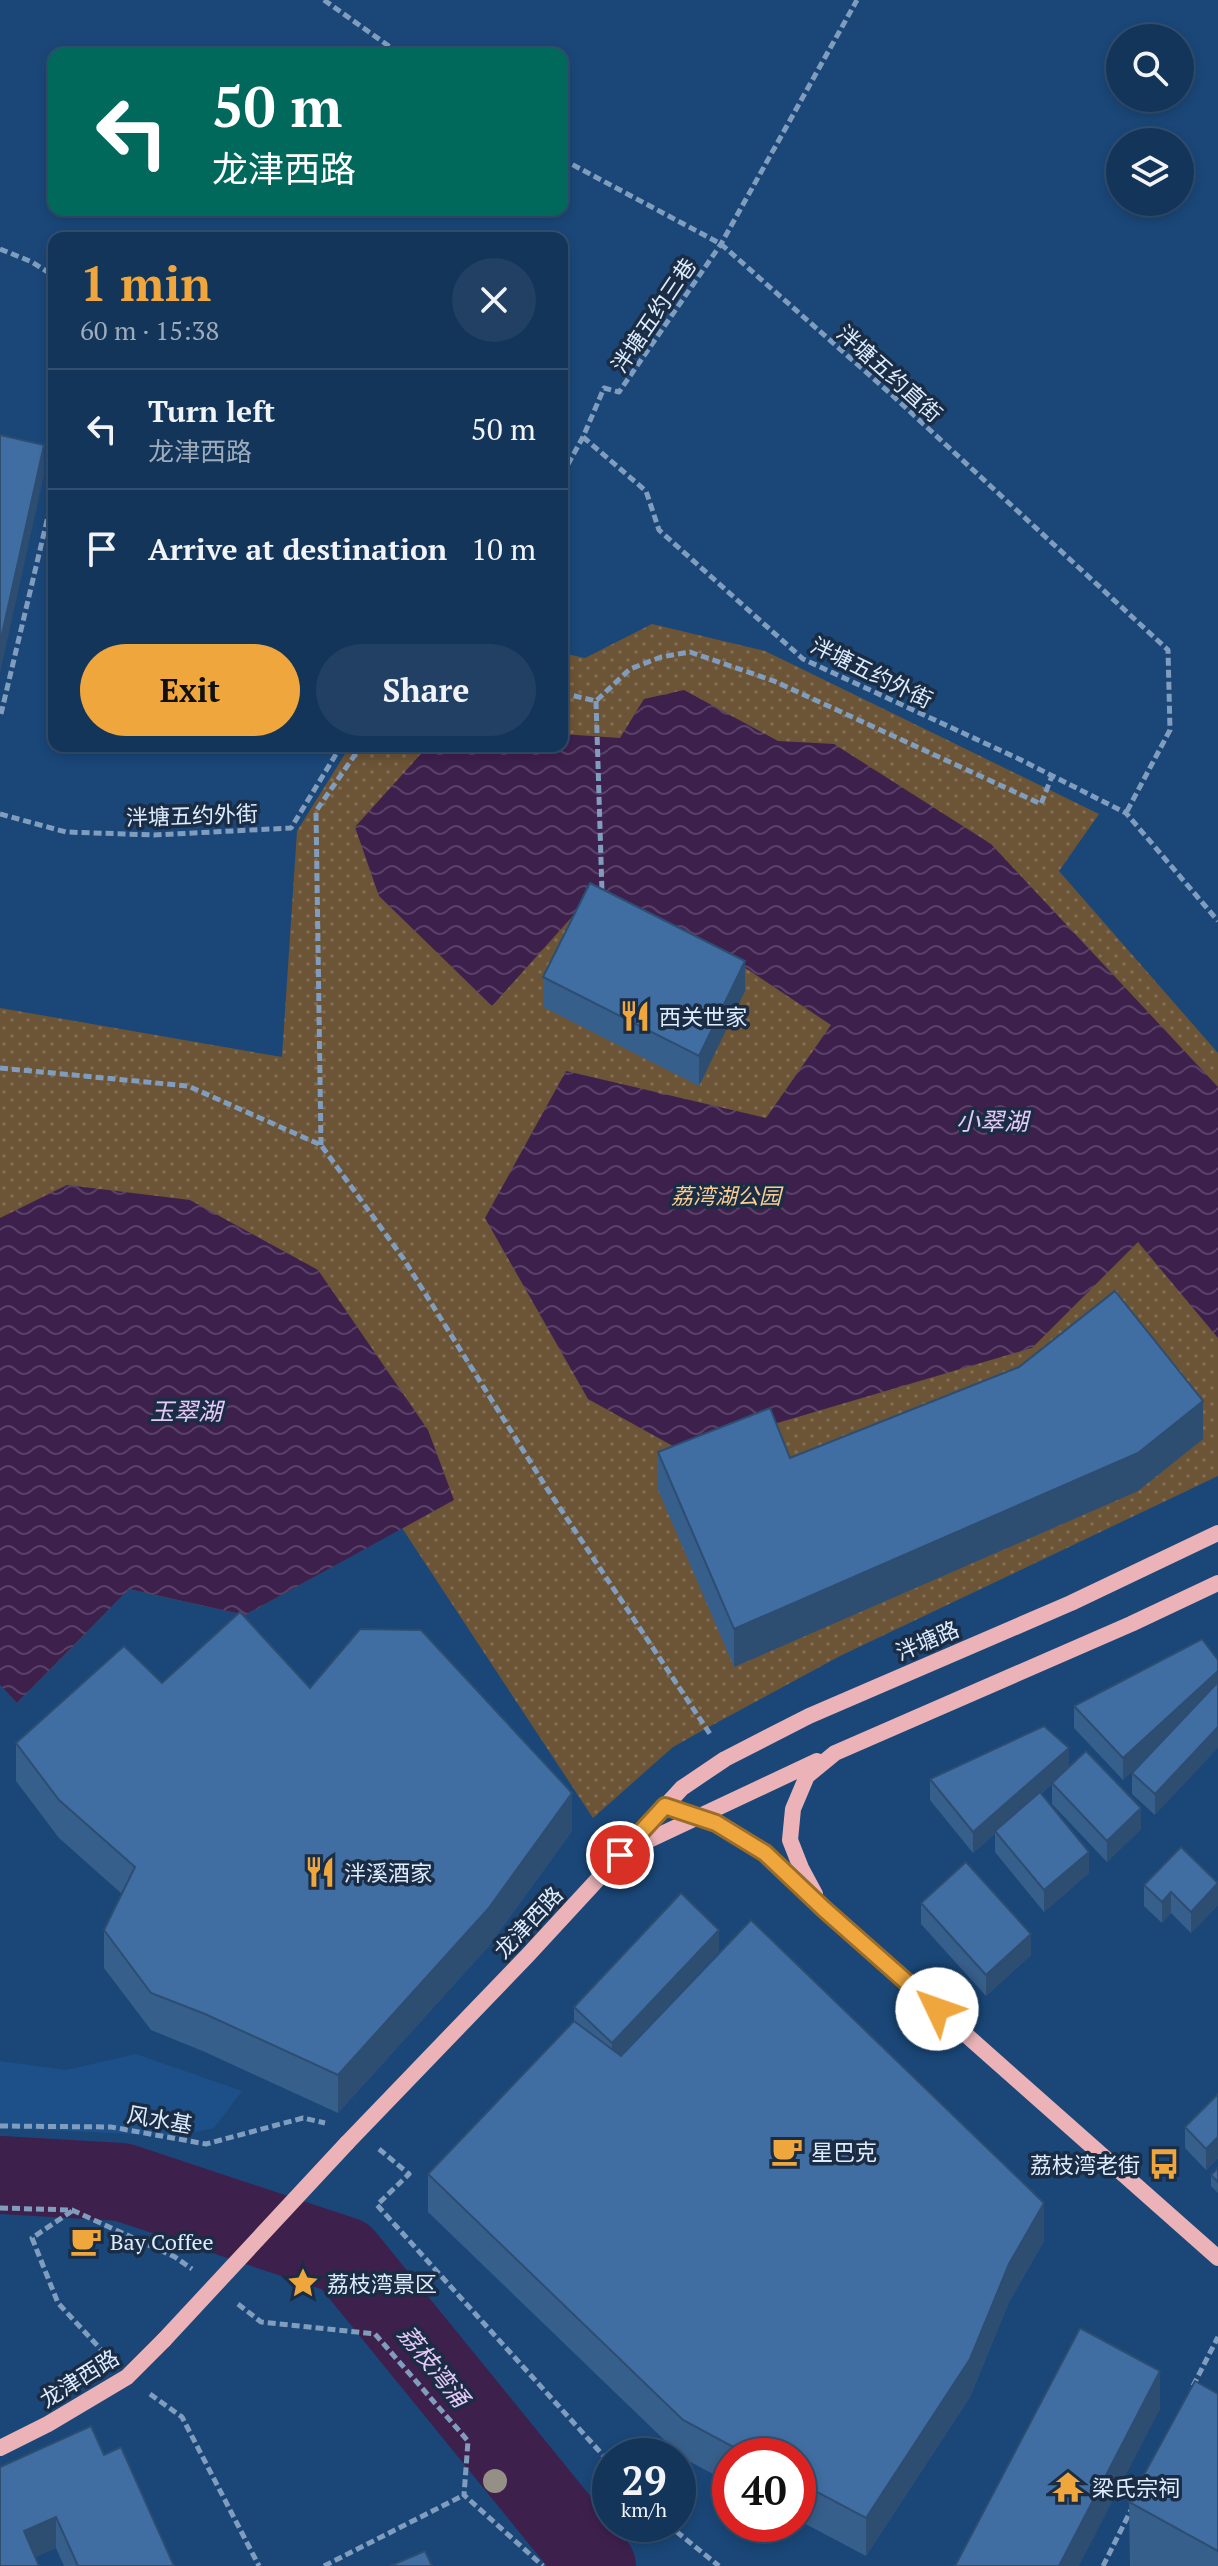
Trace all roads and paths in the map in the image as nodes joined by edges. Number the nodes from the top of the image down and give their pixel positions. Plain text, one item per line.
1 (324, 0) edge
2 (857, 0) edge
3 (392, 48) edge
4 (568, 162) edge
5 (721, 244) junction
6 (0, 249) edge
7 (48, 272) edge
8 (583, 437) junction
9 (568, 464) edge
10 (48, 516) edge
11 (568, 694) edge
12 (596, 701) junction
13 (1, 714) edge
14 (337, 752) edge
15 (357, 752) edge
16 (1052, 776) junction
17 (305, 807) junction
18 (316, 811) junction
19 (1126, 813) junction
20 (0, 814) edge
21 (603, 907) edge
22 (1218, 921) edge
23 (0, 1068) edge
24 (321, 1145) junction
25 (1218, 1533) edge
26 (1218, 1583) edge
27 (835, 1753) junction
28 (725, 1759) junction
29 (665, 1806) junction
30 (700, 1818) junction
31 (620, 1855) junction
32 (824, 1909) junction
33 (0, 2126) edge
34 (353, 2137) junction
35 (0, 2208) edge
36 (72, 2210) junction
37 (1218, 2258) edge
38 (199, 2275) dead end
39 (236, 2303) dead end
40 (1218, 2337) edge
41 (127, 2377) junction
42 (1191, 2391) edge
43 (592, 2443) edge
44 (0, 2448) edge
45 (464, 2495) junction
46 (1137, 2499) edge
47 (689, 2542) edge
48 (259, 2566) edge
49 (324, 2566) edge
50 (543, 2566) edge
51 (719, 2566) edge
52 (1103, 2566) edge

1 - 3 path
2 - 5 path
4 - 5 path, 泮塘五约直街
5 - 8 path, 泮塘五约三巷
5 - 19 path, 泮塘五约直街
6 - 7 path
8 - 9 path
8 - 16 path, 泮塘五约外街
10 - 13 path
11 - 12 path
12 - 16 path
12 - 21 path
14 - 17 path, 泮塘五约外街
15 - 18 path
16 - 19 path, 泮塘五约外街
17 - 18 path
17 - 20 path, 泮塘五约外街
18 - 24 path
19 - 22 path
23 - 24 path
24 - 28 path
25 - 28 street, 泮塘路
26 - 27 street
27 - 30 street
27 - 32 street
28 - 29 street, 泮塘路
29 - 30 street
29 - 31 street, 龙津西路
30 - 31 street
30 - 32 street
31 - 34 street, 龙津西路
32 - 37 street
33 - 34 path, 风水基
34 - 41 street, 龙津西路, bridge
34 - 43 path
35 - 36 path
36 - 38 path
36 - 41 path
39 - 45 path
40 - 42 path
41 - 44 street, 龙津西路
41 - 48 path
45 - 49 path
45 - 50 path
46 - 52 path
47 - 51 path

